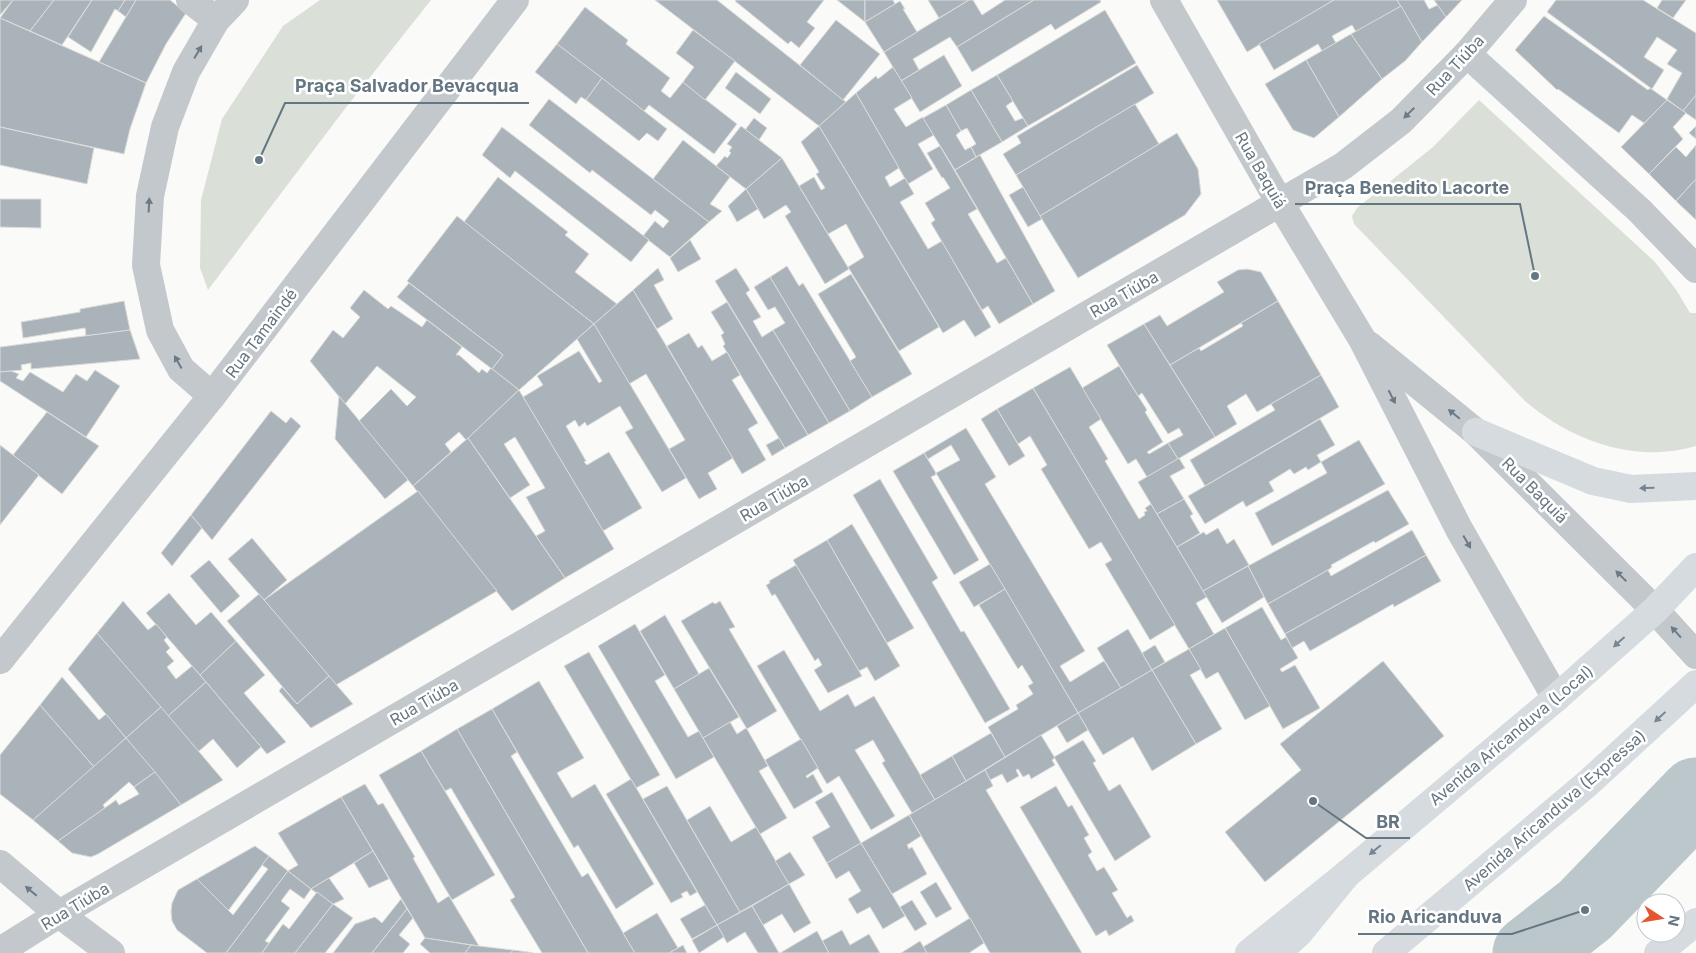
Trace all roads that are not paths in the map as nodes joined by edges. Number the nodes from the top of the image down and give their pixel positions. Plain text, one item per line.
1 (190, 0) edge
2 (235, 0) edge
3 (515, 0) edge
4 (1164, 0) edge
5 (1513, 0) edge
6 (216, 20) junction
7 (1467, 54) junction
8 (1280, 203) junction
9 (1696, 269) edge
10 (1362, 338) junction
11 (212, 396) junction
12 (1476, 432) junction
13 (1696, 486) edge
14 (1696, 567) edge
15 (1655, 610) junction
16 (1696, 655) edge
17 (0, 660) edge
18 (1696, 684) edge
19 (1556, 698) junction
20 (0, 864) edge
21 (1347, 874) junction
22 (60, 914) junction
23 (1696, 922) edge
24 (0, 951) edge
25 (111, 953) edge
26 (1249, 953) edge
27 (1277, 953) edge
28 (1386, 953) edge
29 (1658, 953) edge

1 - 6 street
2 - 6 street
3 - 11 street, Rua Tamaindé
4 - 8 street, Rua Baquiá
5 - 7 street, Rua Tiúba
11 -> 6 street
7 -> 8 street, Rua Tiúba
7 - 9 street
8 - 10 street, Rua Baquiá
8 - 22 street, Rua Tiúba
12 -> 10 street, Rua Baquiá
10 -> 19 street, Rua Baquiá
11 - 17 street, Rua Tamaindé
13 -> 12 main road
15 -> 12 street, Rua Baquiá
14 - 15 main road, Avenida Aricanduva (Local)
16 -> 15 street, Rua Baquiá
15 -> 19 main road, Avenida Aricanduva (Local)
18 -> 28 main road, Avenida Aricanduva (Expressa)
19 -> 21 main road, Avenida Aricanduva (Local)
22 -> 20 street
21 - 26 main road, Avenida Aricanduva (Local)
21 - 27 main road
22 - 24 street, Rua Tiúba
22 - 25 street
23 - 29 main road

